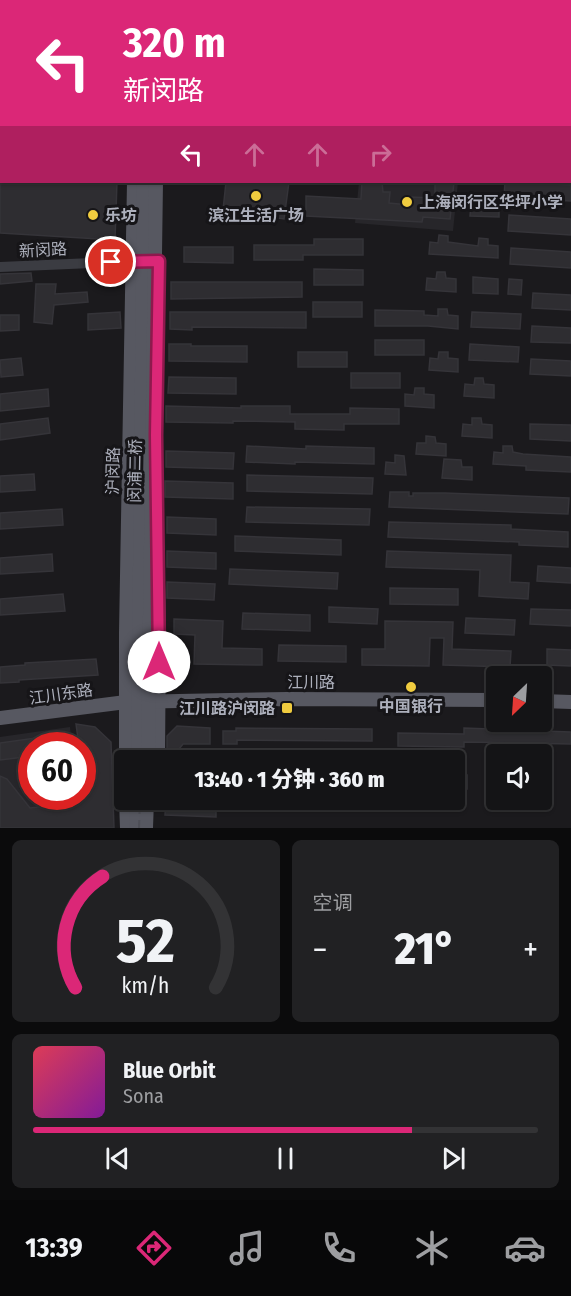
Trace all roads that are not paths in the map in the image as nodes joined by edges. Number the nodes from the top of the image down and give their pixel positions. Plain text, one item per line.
1 (134, 183) edge
2 (144, 183) edge
3 (158, 183) edge
4 (158, 183) edge
5 (133, 261) junction
6 (159, 261) junction
7 (0, 267) edge
8 (160, 700) junction
9 (486, 700) edge
10 (552, 701) edge
11 (126, 702) junction
12 (571, 702) edge
13 (0, 718) edge
14 (126, 750) edge
15 (138, 750) edge
16 (148, 750) edge
17 (158, 750) edge
18 (126, 810) edge
19 (137, 810) edge
20 (147, 810) edge
21 (156, 810) edge
22 (127, 828) edge
23 (136, 828) edge
24 (146, 828) edge
25 (156, 828) edge

1 - 5 main road, 沪闵路
2 - 15 main road, 闵浦二桥, bridge
3 - 6 main road
4 - 16 main road, 闵浦二桥, bridge
5 - 6 street, 新闵路
5 - 7 street, 新闵路
5 - 11 main road, 沪闵路
6 - 8 main road
8 - 9 main road, 江川路
8 - 11 main road, 江川路
8 - 17 main road
10 - 12 main road
11 - 13 main road, 江川东路
11 - 14 main road, 沪闵路
18 - 22 main road
19 - 23 main road
20 - 24 main road
21 - 25 main road

